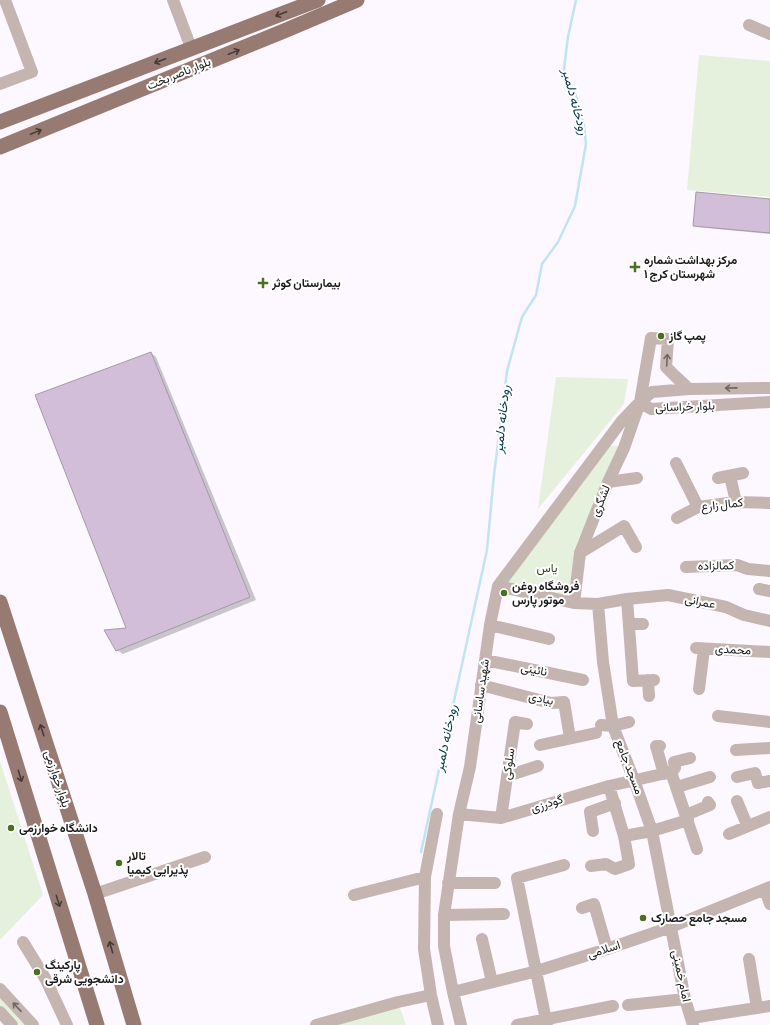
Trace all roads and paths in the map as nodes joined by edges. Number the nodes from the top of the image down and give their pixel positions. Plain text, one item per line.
1 (5, 0) edge
2 (173, 0) edge
3 (318, 0) edge
4 (357, 0) edge
5 (749, 25) dead end
6 (770, 34) edge
7 (190, 45) dead end
8 (0, 84) edge
9 (0, 122) edge
10 (0, 147) edge
11 (689, 388) junction
12 (770, 388) edge
13 (640, 402) junction
14 (770, 402) edge
15 (676, 463) dead end
16 (743, 473) dead end
17 (730, 476) junction
18 (637, 478) dead end
19 (718, 478) dead end
20 (608, 482) junction
21 (736, 502) junction
22 (770, 503) edge
23 (698, 507) junction
24 (677, 518) dead end
25 (636, 547) dead end
26 (580, 553) junction
27 (686, 567) dead end
28 (770, 572) edge
29 (498, 586) junction
30 (627, 599) junction
31 (0, 602) edge
32 (574, 603) junction
33 (598, 604) junction
34 (770, 621) edge
35 (629, 624) junction
36 (643, 624) dead end
37 (490, 625) junction
38 (549, 639) dead end
39 (770, 652) edge
40 (485, 660) junction
41 (583, 680) dead end
42 (482, 685) junction
43 (699, 689) dead end
44 (649, 696) dead end
45 (0, 712) edge
46 (718, 716) dead end
47 (629, 722) dead end
48 (770, 722) edge
49 (527, 724) dead end
50 (604, 728) junction
51 (570, 738) junction
52 (540, 745) dead end
53 (660, 746) dead end
54 (770, 748) edge
55 (736, 750) dead end
56 (690, 758) dead end
57 (538, 766) dead end
58 (668, 773) junction
59 (507, 776) junction
60 (710, 777) dead end
61 (737, 777) dead end
62 (634, 780) junction
63 (770, 780) edge
64 (609, 786) junction
65 (677, 787) junction
66 (737, 801) dead end
67 (708, 802) dead end
68 (615, 804) junction
69 (437, 814) dead end
70 (459, 814) junction
71 (687, 817) junction
72 (770, 817) edge
73 (501, 818) junction
74 (748, 825) junction
75 (593, 831) dead end
76 (652, 831) junction
77 (729, 834) dead end
78 (624, 836) junction
79 (697, 849) dead end
80 (205, 857) dead end
81 (564, 865) dead end
82 (591, 866) dead end
83 (425, 877) junction
84 (448, 883) junction
85 (494, 883) dead end
86 (767, 888) edge
87 (95, 894) junction
88 (354, 895) dead end
89 (770, 904) edge
90 (582, 908) dead end
91 (504, 914) dead end
92 (444, 915) junction
93 (671, 927) junction
94 (484, 940) dead end
95 (23, 942) dead end
96 (607, 949) junction
97 (749, 959) dead end
98 (537, 971) junction
99 (492, 982) junction
100 (0, 989) edge
101 (453, 992) junction
102 (431, 995) junction
103 (685, 999) junction
104 (628, 1005) dead end
105 (613, 1006) dead end
106 (770, 1006) edge
107 (757, 1008) junction
108 (0, 1012) edge
109 (546, 1022) edge
110 (692, 1022) edge
111 (12, 1025) edge
112 (33, 1025) edge
113 (67, 1025) edge
114 (97, 1025) edge
115 (134, 1025) edge
116 (316, 1025) edge
117 (438, 1025) edge
118 (461, 1025) edge
119 (516, 1025) edge

1 - 8 street
2 - 7 street
3 -> 9 main road, بلوار ناصر بخت
10 -> 4 main road, بلوار ناصر بخت
5 - 6 street
12 -> 11 street, بلوار خراسانی
11 - 13 street, بلوار خراسانی
11 -> 13 street, لشگری
13 - 14 street, بلوار خراسانی
13 - 20 street, لشگری
13 - 29 street, شهید ساسانی
15 - 23 street
16 - 17 street
17 - 19 street
17 - 21 street
18 - 20 street
20 - 26 street, لشگری
21 - 22 street, کمال زارع
21 - 23 street, کمال زارع
23 - 24 street, کمال زارع
25 - 26 street
26 - 32 street, لشگری
27 - 28 street, کمالزاده
29 - 32 street, عمرانی
29 - 37 street, شهید ساسانی
30 - 33 street, عمرانی
30 - 34 street, عمرانی
30 - 35 street
87 -> 31 main road, بلوار خوارزمی
32 - 33 street, عمرانی
33 - 50 street, مسجد جامع
35 - 36 street
35 - 44 street
37 - 38 street
37 - 40 street, شهید ساسانی
39 - 43 street, محمدی
40 - 41 street, نائینی
40 - 42 street, شهید ساسانی
42 - 51 street, بیادی
42 - 70 street, شهید ساسانی
45 -> 114 main road
46 - 48 street
47 - 50 street
49 - 59 street, سلوکی
50 - 51 street
50 - 62 street, مسجد جامع
51 - 52 street
53 - 58 street
54 - 55 street
56 - 58 street
57 - 59 street
58 - 62 street, گودرزی
58 - 65 street
59 - 73 street, سلوکی
60 - 65 street
61 - 63 street
62 - 64 street, گودرزی
62 - 76 street, مسجد جامع
64 - 68 street
64 - 73 street, گودرزی
65 - 71 street
66 - 74 street
67 - 71 street
68 - 75 street
68 - 78 street
69 - 83 street
70 - 73 street, گودرزی
70 - 84 street, شهید ساسانی
71 - 76 street
71 - 79 street
72 - 74 street
74 - 77 street
76 - 78 street
76 - 93 street, مسجد جامع
78 - 82 street
80 - 87 street
81 - 98 street
83 - 88 street
83 - 102 street
84 - 85 street
84 - 92 street, شهید ساسانی
86 - 89 street
86 - 93 street, اسلامی
115 -> 87 main road, بلوار خوارزمی
90 - 96 street
91 - 92 street
92 - 101 street, شهید ساسانی
93 - 96 street, اسلامی
93 - 103 street, امام خمینی
94 - 99 street
95 - 113 street
96 - 98 street, اسلامی
97 - 107 street
98 - 99 street, اسلامی
98 - 109 street
99 - 101 street, اسلامی
112 -> 100 street
101 - 118 street, شهید ساسانی
102 - 116 street
102 - 117 street
103 - 104 street
103 - 110 street, امام خمینی
105 - 109 street
106 - 107 street
107 - 110 street
108 - 111 street
109 - 119 street

